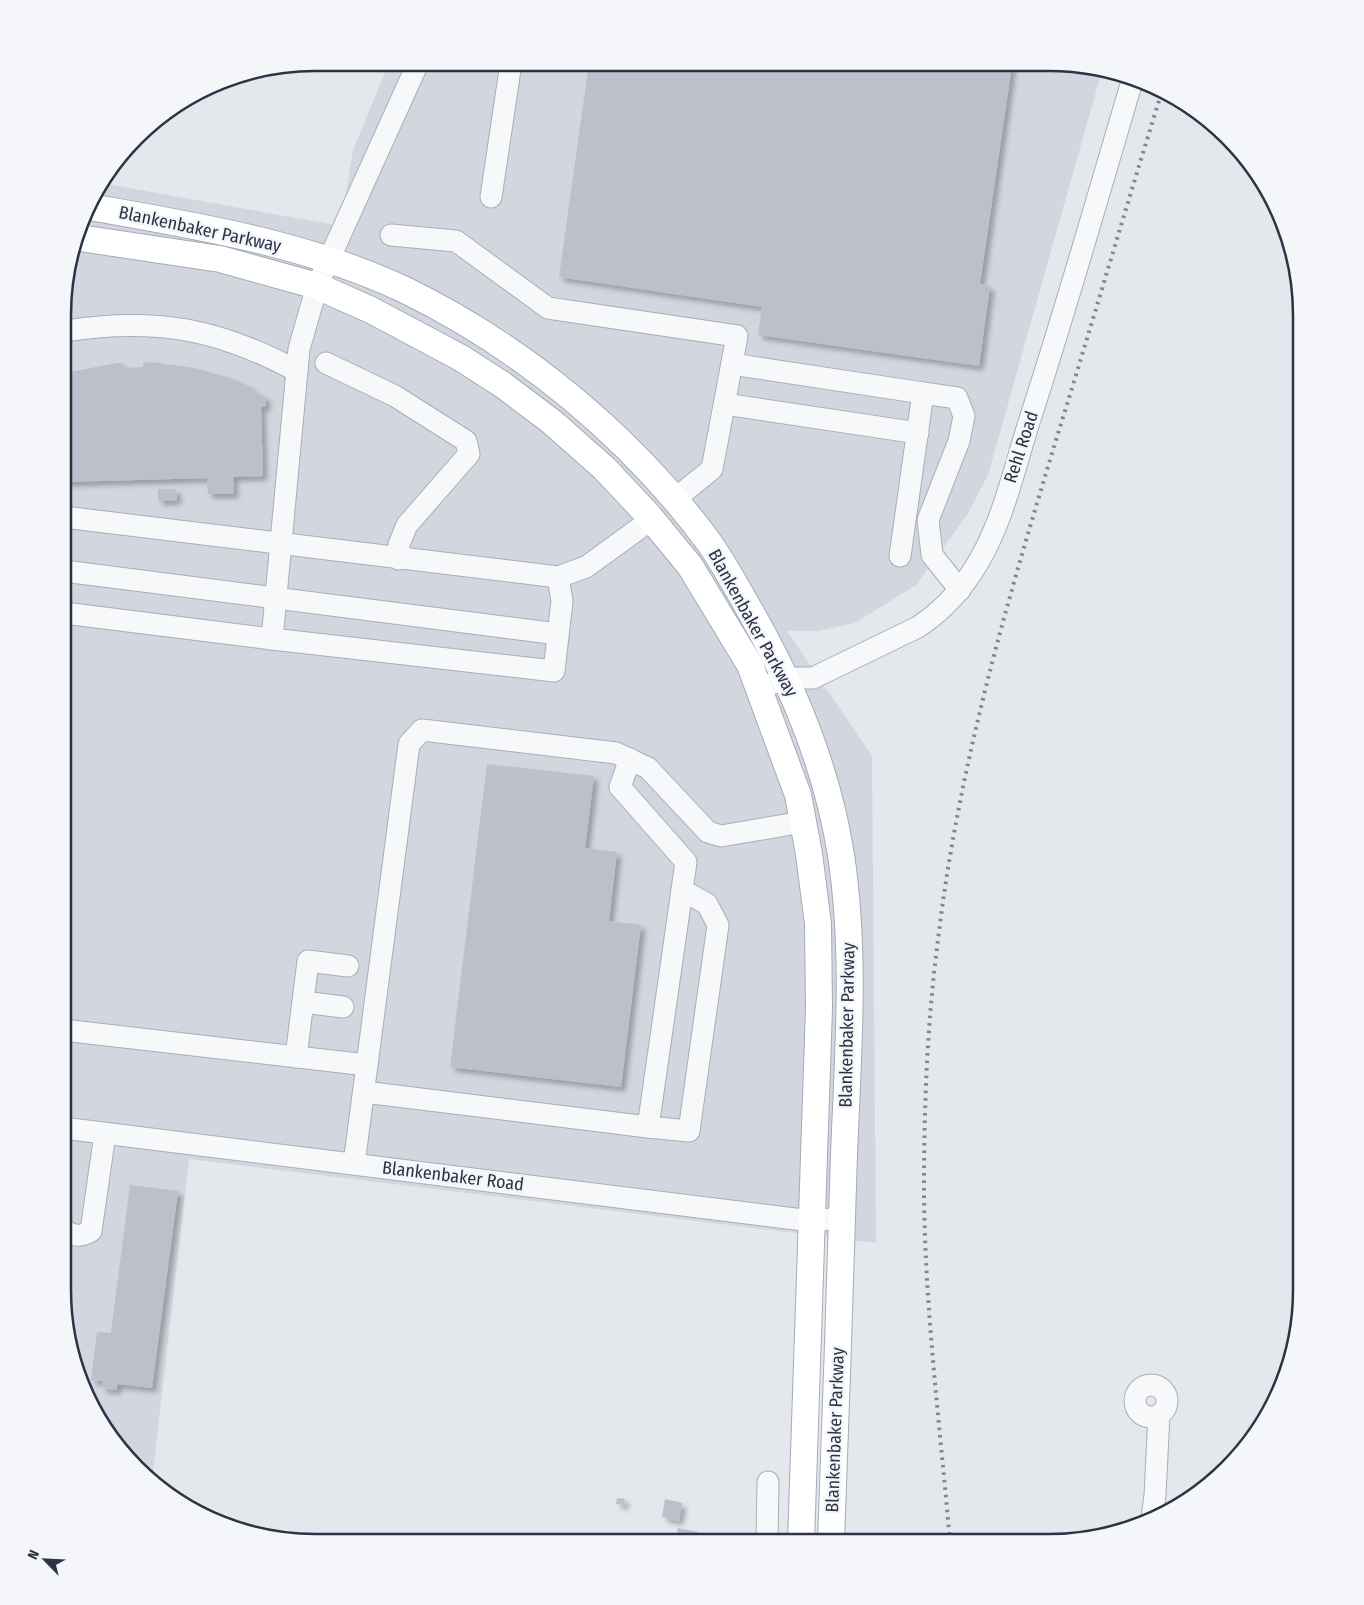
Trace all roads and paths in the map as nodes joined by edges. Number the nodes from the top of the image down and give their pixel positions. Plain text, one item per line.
1 (414, 71) edge
2 (510, 71) edge
3 (1131, 86) edge
4 (491, 197) dead end
5 (96, 208) edge
6 (391, 235) dead end
7 (84, 239) edge
8 (328, 260) junction
9 (317, 286) junction
10 (71, 330) edge
11 (326, 363) dead end
12 (732, 364) junction
13 (297, 370) junction
14 (923, 393) junction
15 (725, 404) junction
16 (918, 433) junction
17 (675, 499) junction
18 (71, 518) edge
19 (652, 519) junction
20 (280, 545) junction
21 (900, 556) dead end
22 (399, 558) junction
23 (71, 572) edge
24 (558, 577) junction
25 (960, 590) junction
26 (276, 598) junction
27 (71, 615) edge
28 (558, 634) junction
29 (272, 639) junction
30 (786, 678) junction
31 (759, 688) junction
32 (630, 759) junction
33 (803, 822) junction
34 (708, 832) junction
35 (686, 862) junction
36 (682, 890) junction
37 (348, 966) dead end
38 (303, 1002) junction
39 (343, 1007) dead end
40 (71, 1031) edge
41 (296, 1057) junction
42 (367, 1065) junction
43 (364, 1092) junction
44 (648, 1127) junction
45 (71, 1129) edge
46 (105, 1134) junction
47 (354, 1164) junction
48 (842, 1218) junction
49 (811, 1221) junction
50 (71, 1234) edge
51 (1159, 1415) dead end
52 (768, 1482) dead end
53 (1153, 1511) edge
54 (767, 1534) edge
55 (801, 1534) edge
56 (831, 1534) edge

1 - 8 street
2 - 4 street
3 - 25 street, Rehl Road
5 - 8 main road, Blankenbaker Parkway
6 - 12 street
7 - 9 main road, Blankenbaker Parkway
8 - 9 street
8 - 17 main road, Blankenbaker Parkway
9 - 13 street
9 - 19 main road, Blankenbaker Parkway
10 - 13 street
11 - 22 street
12 - 14 street
12 - 15 street
13 - 20 street
14 - 16 street
14 - 25 street
15 - 16 street
15 - 17 street
16 - 21 street
17 - 30 main road, Blankenbaker Parkway
18 - 20 street
19 - 24 street
19 - 31 main road, Blankenbaker Parkway
20 - 22 street
20 - 26 street
22 - 24 street
23 - 26 street
24 - 28 street
25 - 30 street, Rehl Road
26 - 28 street
26 - 29 street
27 - 29 street
28 - 29 street
30 - 31 street, Rehl Road
30 - 48 main road, Blankenbaker Parkway
31 - 33 main road, Blankenbaker Parkway
32 - 34 street
32 - 35 street
32 - 42 street
33 - 34 street
33 - 49 main road, Blankenbaker Parkway
34 - 35 street
35 - 36 street
36 - 44 street
36 - 44 street
37 - 38 street
38 - 39 street
38 - 41 street
40 - 41 street
41 - 42 street
42 - 43 street
43 - 44 street
43 - 47 street
45 - 46 street, Blankenbaker Road
46 - 47 street, Blankenbaker Road
46 - 50 street
47 - 49 street, Blankenbaker Road
48 - 49 street, Blankenbaker Road
48 - 56 main road, Blankenbaker Parkway
49 - 55 main road, Blankenbaker Parkway
51 - 53 street
52 - 54 street

